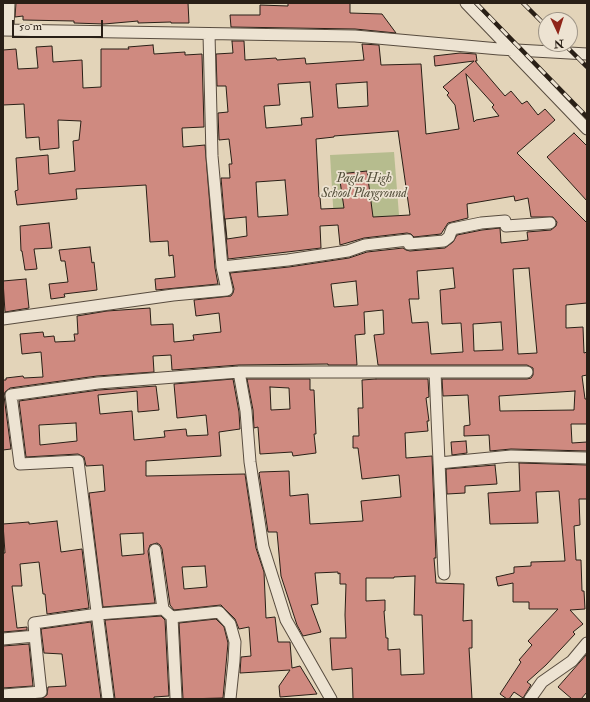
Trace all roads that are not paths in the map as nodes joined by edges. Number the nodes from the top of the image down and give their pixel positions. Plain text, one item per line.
1 (9, 3) edge
2 (466, 3) edge
3 (5, 30) edge
4 (209, 34) junction
5 (510, 49) junction
6 (587, 54) edge
7 (587, 129) edge
8 (550, 223) dead end
9 (222, 267) junction
10 (3, 319) edge
11 (239, 372) junction
12 (435, 372) junction
13 (527, 372) dead end
14 (7, 395) edge
15 (587, 458) edge
16 (439, 463) junction
17 (155, 550) dead end
18 (444, 574) dead end
19 (162, 609) junction
20 (98, 614) junction
21 (172, 617) junction
22 (35, 636) junction
23 (3, 639) edge
24 (587, 643) edge
25 (3, 695) edge
26 (176, 698) edge
27 (108, 699) edge
28 (230, 699) edge
29 (331, 699) edge
30 (530, 699) edge

1 - 3 street
2 - 5 street
3 - 4 street
4 - 5 street
4 - 9 street
5 - 6 street
5 - 7 street
8 - 9 street
9 - 10 street
11 - 12 street
11 - 14 street
11 - 29 street
12 - 13 street
12 - 16 street
14 - 20 street
15 - 16 street
16 - 18 street
17 - 19 street
19 - 20 street
19 - 21 street
20 - 22 street
20 - 27 street
21 - 26 street
21 - 28 street
22 - 23 street
22 - 25 street
24 - 30 street

